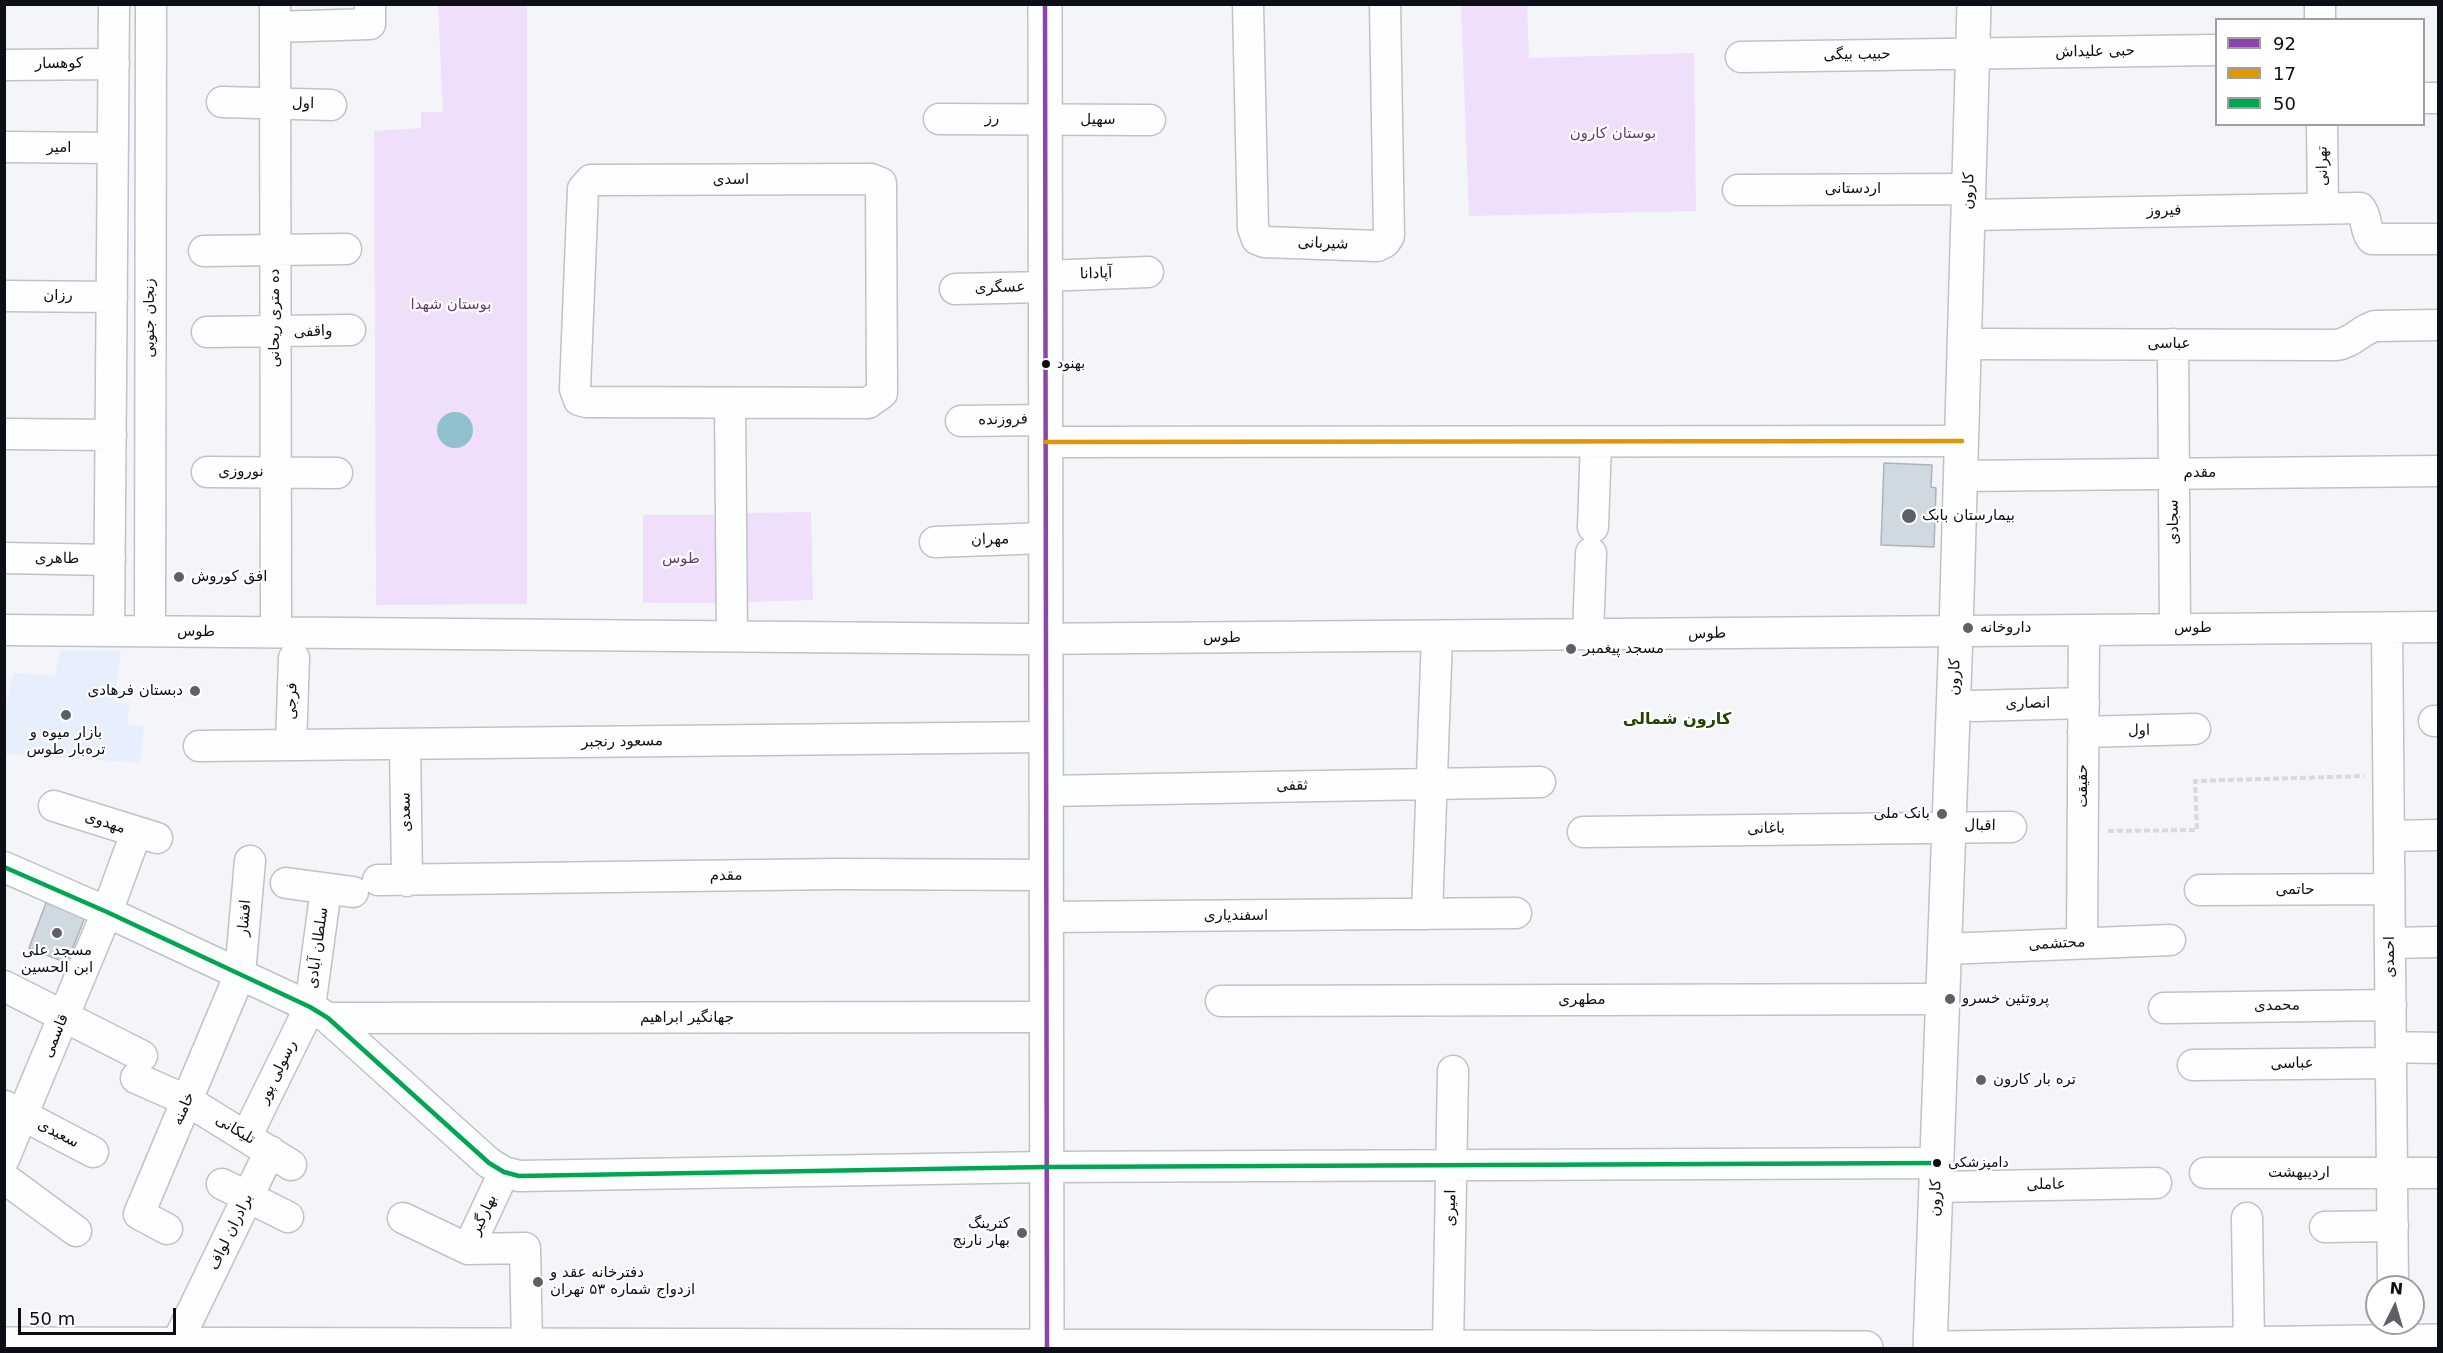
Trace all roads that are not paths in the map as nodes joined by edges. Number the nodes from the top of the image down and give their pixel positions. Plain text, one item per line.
1 (114, 4) edge
2 (150, 4) edge
3 (370, 4) edge
4 (1045, 4) edge
5 (1248, 4) edge
6 (1385, 4) edge
7 (1974, 4) edge
8 (275, 16) edge
9 (2215, 50) edge
10 (1973, 54) junction
11 (1742, 57) dead end
12 (114, 64) junction
13 (4, 65) edge
14 (222, 102) dead end
15 (275, 104) junction
16 (331, 105) dead end
17 (939, 119) dead end
18 (1045, 120) junction
19 (1150, 120) dead end
20 (2322, 126) edge
21 (4, 147) edge
22 (113, 148) junction
23 (1738, 190) dead end
24 (1969, 202) junction
25 (2324, 208) junction
26 (2439, 239) edge
27 (275, 249) junction
28 (346, 249) dead end
29 (204, 251) dead end
30 (1148, 272) dead end
31 (1045, 282) junction
32 (955, 289) dead end
33 (4, 296) edge
34 (112, 297) junction
35 (2439, 325) edge
36 (350, 330) dead end
37 (207, 332) dead end
38 (275, 333) junction
39 (1965, 344) junction
40 (2173, 344) junction
41 (730, 403) junction
42 (961, 421) dead end
43 (1045, 431) junction
44 (4, 434) edge
45 (111, 435) junction
46 (1962, 441) junction
47 (1596, 442) junction
48 (2439, 471) edge
49 (207, 472) dead end
50 (276, 472) junction
51 (337, 472) dead end
52 (2174, 473) junction
53 (1961, 476) junction
54 (1045, 538) junction
55 (935, 542) dead end
56 (4, 558) edge
57 (110, 560) junction
58 (2439, 627) edge
59 (2175, 628) junction
60 (2387, 628) junction
61 (4, 630) edge
62 (2084, 630) junction
63 (110, 631) junction
64 (150, 631) junction
65 (276, 632) junction
66 (1956, 632) junction
67 (1588, 635) junction
68 (732, 636) junction
69 (1437, 636) junction
70 (1045, 639) junction
71 (294, 658) dead end
72 (2084, 703) junction
73 (1973, 705) dead end
74 (2195, 729) dead end
75 (2084, 732) junction
76 (1045, 737) junction
77 (405, 744) junction
78 (291, 745) junction
79 (199, 746) dead end
80 (1540, 782) dead end
81 (1431, 784) junction
82 (1045, 791) junction
83 (54, 806) dead end
84 (1949, 826) junction
85 (2011, 827) dead end
86 (1583, 832) dead end
87 (147, 835) joint
88 (2439, 835) edge
89 (2389, 836) junction
90 (250, 861) dead end
91 (4, 867) edge
92 (1045, 875) junction
93 (286, 883) dead end
94 (366, 886) junction
95 (2390, 889) junction
96 (2200, 890) dead end
97 (107, 912) junction
98 (1427, 914) junction
99 (1516, 914) dead end
100 (1045, 917) junction
101 (2170, 940) dead end
102 (2439, 942) edge
103 (2082, 943) junction
104 (2390, 943) junction
105 (1945, 949) junction
106 (240, 974) junction
107 (4, 986) edge
108 (1943, 999) junction
109 (1221, 1001) dead end
110 (2391, 1005) junction
111 (2164, 1008) dead end
112 (319, 1013) junction
113 (64, 1016) junction
114 (1046, 1017) junction
115 (2439, 1048) edge
116 (2391, 1055) junction
117 (2193, 1065) dead end
118 (1453, 1071) dead end
119 (188, 1101) junction
120 (14, 1110) edge
121 (269, 1151) junction
122 (93, 1152) dead end
123 (4, 1159) edge
124 (1451, 1165) junction
125 (1046, 1167) junction
126 (504, 1172) junction
127 (2205, 1173) dead end
128 (2392, 1173) junction
129 (2439, 1173) edge
130 (1936, 1175) junction
131 (4, 1178) edge
132 (2156, 1183) dead end
133 (235, 1190) junction
134 (288, 1217) dead end
135 (403, 1218) dead end
136 (2247, 1218) dead end
137 (2393, 1226) junction
138 (2325, 1227) dead end
139 (167, 1229) dead end
140 (76, 1231) dead end
141 (468, 1249) junction
142 (2393, 1275) edge
143 (2382, 1335) edge
144 (2405, 1335) edge
145 (2439, 1341) edge
146 (4, 1344) edge
147 (2249, 1344) junction
148 (527, 1345) junction
149 (187, 1346) edge
150 (1448, 1346) junction
151 (2318, 1346) edge
152 (87, 1347) edge
153 (451, 1347) edge
154 (636, 1347) edge
155 (706, 1347) edge
156 (746, 1347) edge
157 (794, 1347) edge
158 (1047, 1347) edge
159 (2167, 1347) edge
160 (1866, 1348) edge
161 (1930, 1348) edge
162 (1946, 1348) edge

1 - 12 street
2 - 64 street, زنجان جنوبی
3 - 8 street
4 - 18 main road
5 - 6 street, شیربانی
7 - 10 main road, کارون
8 - 15 street, ده متری ریحانی
9 - 10 street, حبی علیداش
10 - 11 street, حبیب بیگی
10 - 24 main road, کارون
12 - 13 street, کوهسار
12 - 22 street
14 - 15 street, اول
15 - 16 street, اول
15 - 27 street, ده متری ریحانی
17 - 18 street, رز
18 - 19 street, سهیل
18 - 31 main road
20 - 25 street, تهرانی
21 - 22 street, امیر
22 - 34 street
23 - 24 street, اردستانی
24 - 25 street, فیروز
24 - 39 main road, کارون
25 - 26 street, فیروز
27 - 28 street
27 - 29 street
27 - 38 street, ده متری ریحانی
30 - 31 street, آپادانا
31 - 32 street, عسگری
31 - 43 main road
33 - 34 street, رزان
34 - 45 street
35 - 40 street, عباسی
36 - 38 street, واقفی
37 - 38 street
38 - 50 street, ده متری ریحانی
39 - 40 street, عباسی
39 - 46 main road, کارون
40 - 52 street, سجادی
41 - 41 street, اسدی
41 - 68 street
42 - 43 street, فروزنده
43 - 47 street, فروزنده
43 - 54 main road
44 - 45 street
45 - 57 street
46 - 47 street, فروزنده
46 - 53 main road, کارون
47 - 67 street
48 - 52 street, مقدم
49 - 50 street, نوروزی
50 - 51 street, نوروزی
50 - 65 street, ده متری ریحانی
52 - 53 street, مقدم
52 - 59 street, سجادی
53 - 66 main road, کارون
54 - 55 street, مهران
54 - 70 main road
56 - 57 street, طاهری
57 - 63 street
58 - 60 street, طوس
59 - 60 street, طوس
59 - 62 street, طوس
60 - 89 street, احمدی
61 - 63 street, طوس
62 - 66 street, طوس
62 - 72 street, حقیقت
63 - 64 street, طوس
64 - 65 street, طوس
65 - 68 street, طوس
66 - 67 street, طوس
66 - 84 main road, کارون
67 - 69 street, طوس
68 - 70 street, طوس
69 - 70 street, طوس
69 - 81 street
70 - 76 main road
71 - 78 street, فرجی
72 - 73 street, انصاری
72 - 75 street, حقیقت
74 - 75 street, اول
75 - 103 street, حقیقت
76 - 77 street, مسعود رنجبر
76 - 82 main road
77 - 78 street, مسعود رنجبر
77 - 94 street, سعدی
78 - 79 street, مسعود رنجبر
80 - 81 street, ثقفی
81 - 82 street, ثقفی
81 - 98 street
82 - 92 main road
83 - 87 street, مهدوی
84 - 85 street, اقبال
84 - 86 street, باغانی
84 - 105 main road, کارون
87 - 97 street, قاسمی
88 - 89 street
89 - 95 street, احمدی
90 - 106 street, افشار
91 - 97 street
92 - 94 street, مقدم
92 - 100 main road
93 - 94 street, سلطان آبادی
94 - 112 street, سلطان آبادی
95 - 96 street, حاتمی
95 - 104 street, احمدی
97 - 106 street
97 - 113 street, قاسمی
98 - 99 street, اسفندیاری
98 - 100 street, اسفندیاری
100 - 114 main road
101 - 103 street, محتشمی
102 - 104 street
103 - 105 street, محتشمی
104 - 110 street, احمدی
105 - 108 main road, کارون
106 - 112 street
106 - 119 street, خامنه
107 - 113 street, تلیکانی
108 - 109 street, مطهری
108 - 130 main road, کارون
110 - 111 street, محمدی
110 - 116 street, احمدی
112 - 114 street, جهانگیر ابراهیم
112 - 121 street, رسولی پور
112 - 126 street
113 - 119 street, تلیکانی
113 - 120 street, قاسمی
114 - 125 main road
115 - 116 street, عباسی
116 - 117 street, عباسی
116 - 128 street, احمدی
118 - 124 street, امیری
119 - 121 street, تلیکانی
119 - 139 street, خامنه
120 - 122 street, سعیدی
120 - 123 street, قاسمی
121 - 133 street, برادران لواف
124 - 125 street, عاملی
124 - 130 street, عاملی
124 - 150 street, امیری
125 - 126 street, عاملی
125 - 158 main road
126 - 141 street, بهارگیر
127 - 128 street, اردیبهشت
128 - 129 street
128 - 137 street, احمدی
130 - 132 street, عاملی
130 - 161 main road, کارون
131 - 140 street
133 - 134 street
133 - 149 street, برادران لواف
135 - 141 street
136 - 147 street
137 - 138 street
137 - 142 street, احمدی
141 - 148 street, بهارگیر
143 - 151 main road
144 - 145 main road
146 - 152 main road
147 - 151 main road
147 - 159 main road
148 - 153 main road
148 - 154 main road
149 - 152 main road
149 - 153 main road
150 - 158 main road
150 - 160 main road
154 - 155 main road
155 - 156 main road
156 - 157 main road
157 - 158 main road
159 - 162 main road

